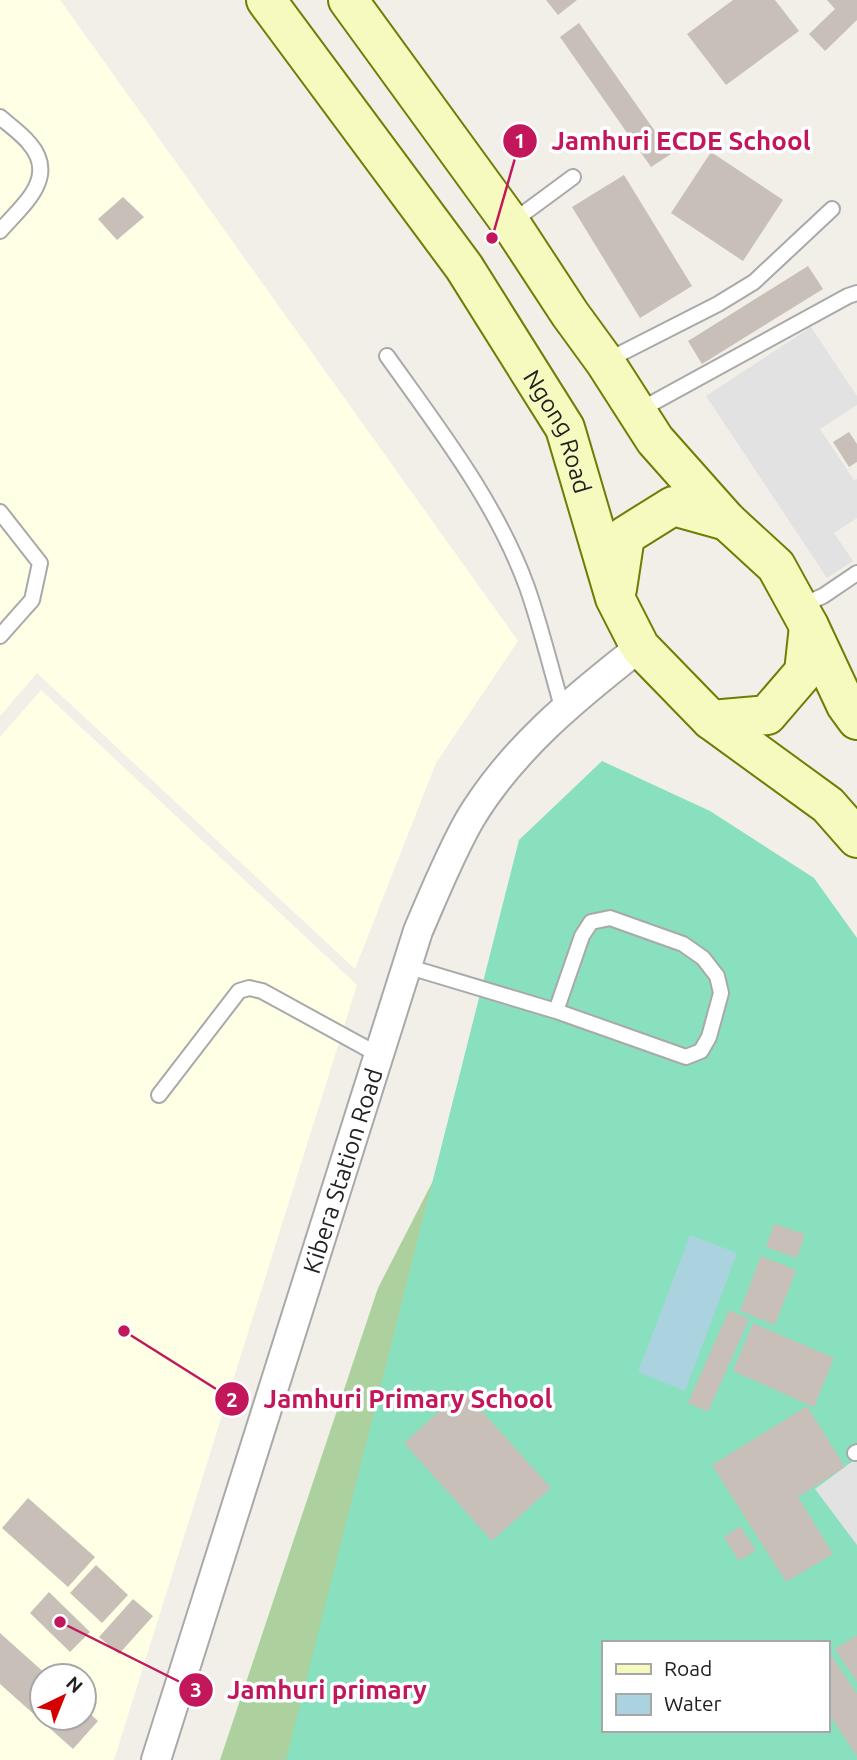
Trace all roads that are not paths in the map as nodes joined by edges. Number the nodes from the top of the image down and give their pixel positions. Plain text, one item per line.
1 (266, 0) edge
2 (348, 0) edge
3 (0, 117) edge
4 (573, 177) dead end
5 (832, 209) dead end
6 (511, 224) junction
7 (0, 231) edge
8 (857, 293) edge
9 (387, 356) dead end
10 (605, 362) junction
11 (636, 412) junction
12 (0, 512) edge
13 (727, 521) junction
14 (857, 573) edge
15 (615, 598) junction
16 (804, 617) junction
17 (0, 636) edge
18 (640, 648) junction
19 (563, 710) junction
20 (711, 720) junction
21 (857, 720) edge
22 (857, 838) edge
23 (406, 966) junction
24 (556, 1012) junction
25 (377, 1054) junction
26 (159, 1095) dead end
27 (156, 1760) edge

1 - 15 main road, Ngong Road
2 - 6 main road
3 - 7 lane
4 - 6 lane
5 - 10 lane
6 - 10 main road
8 - 11 lane
9 - 19 lane
10 - 11 main road
11 - 13 main road
12 - 17 lane
13 - 15 main road
13 - 16 main road
14 - 16 lane
15 - 18 main road, Ngong Road
16 - 20 main road
16 - 21 main road
18 - 19 street, Kibera Station Road
18 - 20 main road, Ngong Road
19 - 23 street, Kibera Station Road
20 - 22 main road, Ngong Road
23 - 24 lane
23 - 25 street, Kibera Station Road
24 - 24 lane
25 - 26 lane
25 - 27 street, Kibera Station Road

